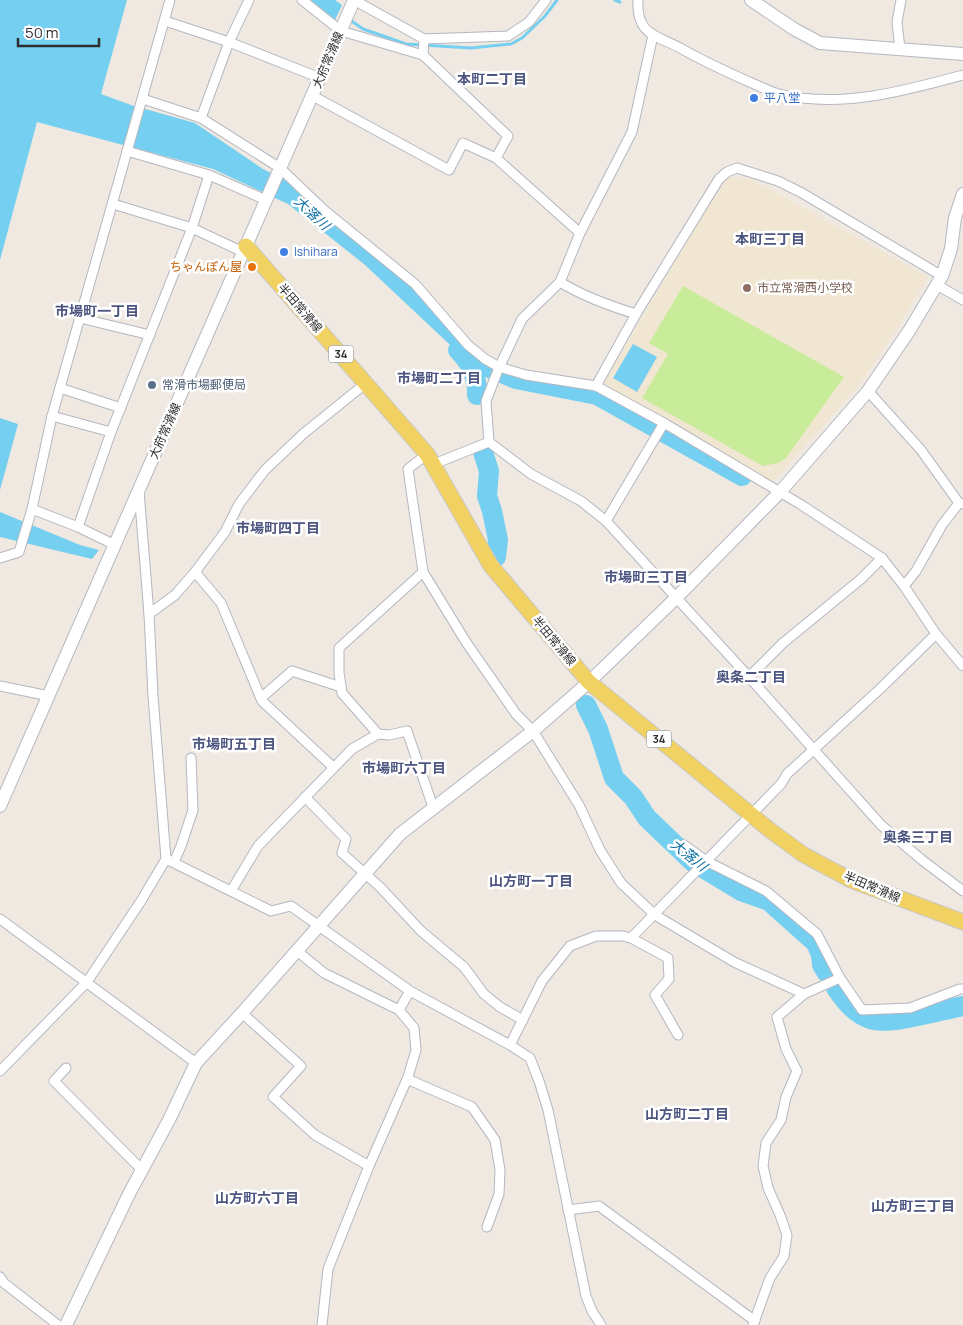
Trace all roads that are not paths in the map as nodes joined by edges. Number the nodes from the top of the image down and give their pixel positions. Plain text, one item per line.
1 (170, 0) edge
2 (249, 0) edge
3 (302, 0) edge
4 (546, 0) edge
5 (638, 0) edge
6 (752, 0) edge
7 (901, 0) edge
8 (353, 4) edge
9 (165, 21) junction
10 (342, 28) junction
11 (653, 35) junction
12 (424, 39) junction
13 (229, 42) junction
14 (900, 49) junction
15 (423, 54) junction
16 (963, 54) edge
17 (963, 75) edge
18 (320, 78) junction
19 (313, 96) junction
20 (142, 99) junction
21 (201, 118) junction
22 (128, 151) junction
23 (496, 158) junction
24 (279, 171) junction
25 (209, 175) junction
26 (963, 194) edge
27 (267, 196) junction
28 (113, 204) junction
29 (192, 228) junction
30 (958, 230) edge
31 (580, 232) junction
32 (245, 249) junction
33 (939, 280) junction
34 (560, 282) junction
35 (963, 300) edge
36 (636, 314) junction
37 (80, 318) junction
38 (150, 335) junction
39 (498, 372) junction
40 (366, 383) junction
41 (596, 386) junction
42 (60, 388) junction
43 (868, 391) junction
44 (121, 408) junction
45 (52, 416) junction
46 (664, 424) junction
47 (111, 432) junction
48 (490, 442) junction
49 (430, 459) junction
50 (139, 490) junction
51 (780, 492) junction
52 (961, 504) edge
53 (32, 510) junction
54 (606, 521) junction
55 (78, 526) junction
56 (115, 545) junction
57 (0, 558) edge
58 (882, 558) junction
59 (195, 572) junction
60 (424, 572) junction
61 (904, 586) junction
62 (676, 598) junction
63 (149, 614) junction
64 (936, 634) junction
65 (963, 666) edge
66 (749, 677) junction
67 (589, 682) junction
68 (0, 686) edge
69 (341, 687) junction
70 (49, 696) junction
71 (261, 698) junction
72 (533, 731) junction
73 (378, 734) junction
74 (814, 751) junction
75 (191, 758) dead end
76 (334, 767) junction
77 (304, 797) junction
78 (0, 806) edge
79 (433, 807) junction
80 (751, 815) junction
81 (684, 845) dead end
82 (170, 861) junction
83 (701, 865) junction
84 (365, 873) junction
85 (231, 891) junction
86 (963, 891) edge
87 (655, 915) junction
88 (0, 919) edge
89 (963, 922) edge
90 (319, 925) junction
91 (631, 938) junction
92 (297, 951) junction
93 (840, 978) junction
94 (87, 982) junction
95 (963, 989) edge
96 (410, 991) junction
97 (804, 994) junction
98 (399, 1010) junction
99 (242, 1013) junction
100 (523, 1020) junction
101 (678, 1035) dead end
102 (510, 1045) junction
103 (196, 1063) junction
104 (66, 1068) dead end
105 (0, 1071) edge
106 (407, 1079) junction
107 (369, 1166) junction
108 (142, 1170) junction
109 (568, 1210) junction
110 (487, 1227) dead end
111 (0, 1277) edge
112 (754, 1323) edge
113 (58, 1325) edge
114 (66, 1325) edge
115 (322, 1325) edge
116 (601, 1325) edge

1 - 9 street
2 - 13 street
3 - 10 street
4 - 12 street
5 - 11 street
6 - 14 street
7 - 14 street
8 - 10 street, 大府常滑線
8 - 12 street
9 - 13 street
9 - 20 street
10 - 15 street
10 - 18 street, 大府常滑線
11 - 17 street
11 - 31 street
12 - 15 street
13 - 18 street
13 - 21 street
14 - 16 street
15 - 23 street
18 - 19 street, 大府常滑線
19 - 23 street
19 - 24 street, 大府常滑線
20 - 21 street
20 - 22 street
21 - 24 street
22 - 25 street
22 - 28 street
23 - 31 street
24 - 27 street, 大府常滑線
24 - 39 street
25 - 27 street
25 - 29 street
26 - 30 street
27 - 32 street, 大府常滑線
28 - 29 street
28 - 37 street
29 - 32 street
29 - 38 street
30 - 33 street
31 - 34 street
32 - 40 main road, 半田常滑線 / 34
32 - 50 street, 大府常滑線
33 - 35 street
33 - 36 street
33 - 43 street
34 - 36 street
34 - 39 street
36 - 41 street
37 - 38 street
37 - 42 street
38 - 44 street
39 - 41 street
39 - 48 street
40 - 49 main road, 半田常滑線 / 34
40 - 59 street
41 - 46 street
42 - 44 street
42 - 45 street
43 - 51 street
43 - 52 street
44 - 47 street
45 - 47 street
45 - 53 street
46 - 51 street
46 - 54 street
47 - 55 street
48 - 49 street
48 - 54 street
49 - 60 street
49 - 67 main road, 半田常滑線 / 34
50 - 56 street, 大府常滑線
50 - 63 street
51 - 58 street
51 - 62 street
52 - 61 street
53 - 55 street
53 - 57 street
54 - 62 street
55 - 56 street
56 - 70 street, 大府常滑線
58 - 61 street
58 - 66 street
59 - 63 street
59 - 71 street
60 - 69 street
60 - 72 street
61 - 64 street
62 - 66 street
62 - 67 street
63 - 82 street
64 - 65 street
64 - 74 street
66 - 74 street
67 - 72 street
67 - 80 main road, 半田常滑線 / 34
68 - 70 street
69 - 71 street
69 - 73 street
70 - 78 street, 大府常滑線
71 - 76 street
72 - 79 street
72 - 87 street
73 - 76 street
73 - 79 street
74 - 80 street
74 - 86 street
75 - 82 street
76 - 77 street
77 - 84 street
77 - 85 street
79 - 84 street
80 - 83 street
80 - 89 main road, 半田常滑線 / 34
81 - 83 street
82 - 85 street
82 - 94 street
83 - 87 street
83 - 93 street
84 - 90 street
84 - 100 street
85 - 90 street
87 - 91 street
87 - 97 street
88 - 94 street
90 - 92 street
90 - 96 street
91 - 100 street
91 - 101 street
92 - 98 street
92 - 99 street
93 - 95 street
93 - 97 street
94 - 103 street
94 - 105 street
96 - 98 street
96 - 102 street
97 - 112 street
98 - 106 street
99 - 103 street
99 - 107 street
100 - 102 street
102 - 109 street
103 - 108 street
104 - 108 street
106 - 107 street
106 - 110 street
107 - 115 street
108 - 114 street
109 - 112 street
109 - 116 street
111 - 113 street

